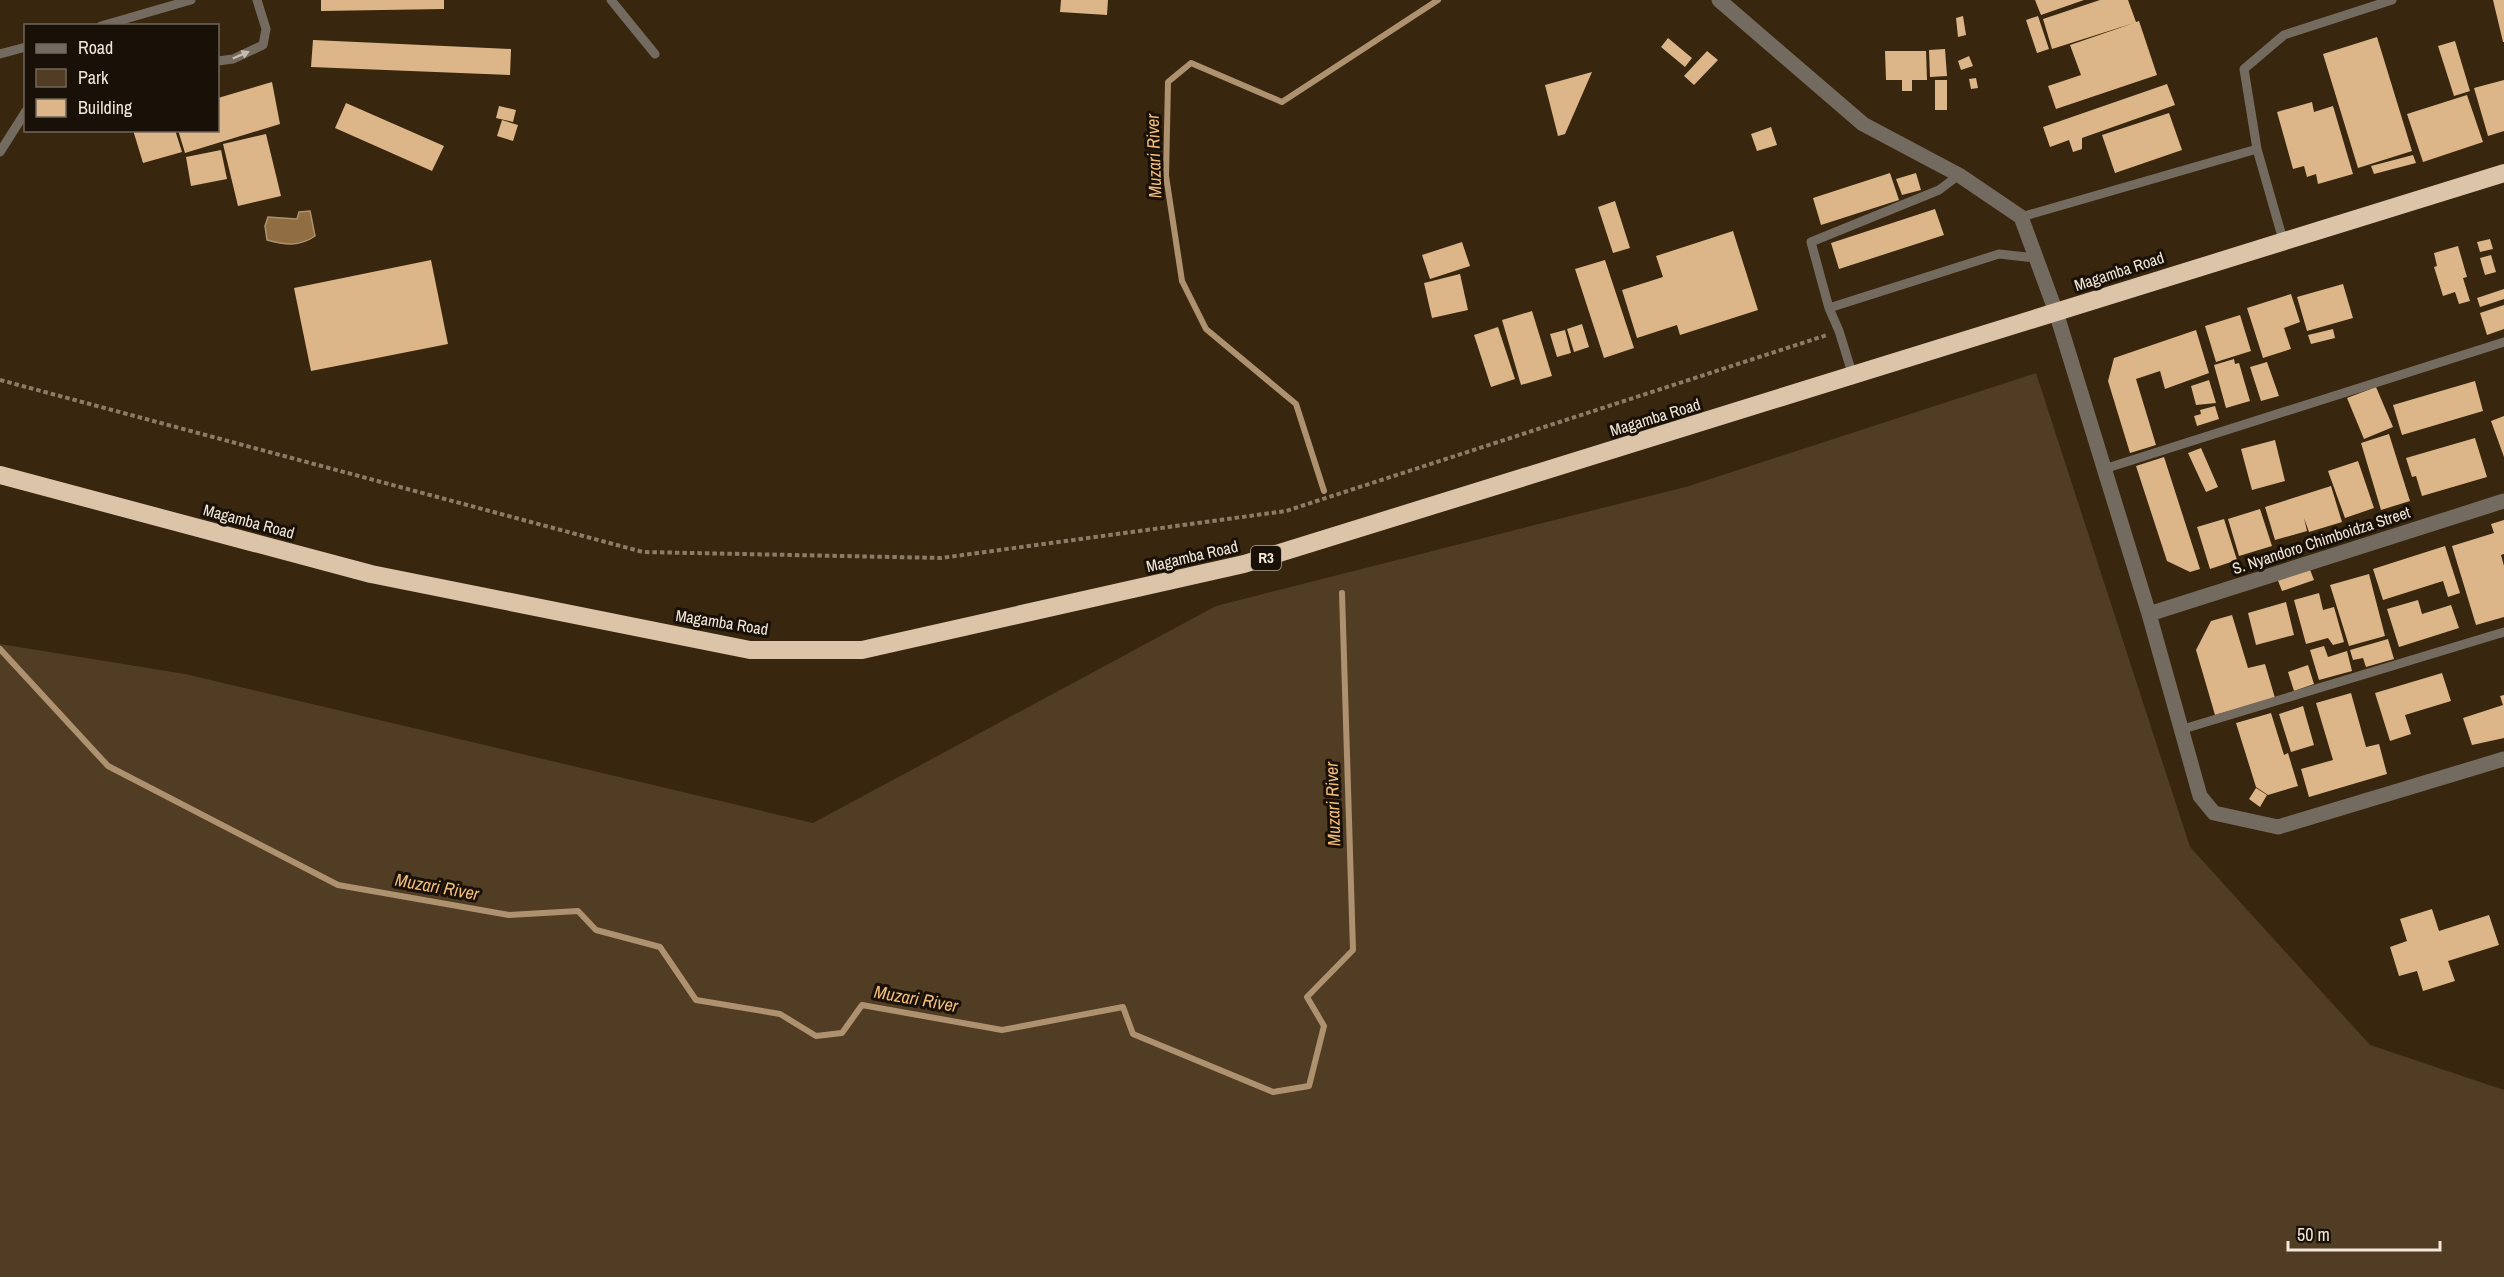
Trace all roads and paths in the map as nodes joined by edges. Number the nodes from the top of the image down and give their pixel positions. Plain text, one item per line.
1 (191, 0) edge
2 (257, 0) edge
3 (611, 0) edge
4 (1719, 0) edge
5 (2392, 0) edge
6 (108, 24) edge
7 (24, 48) edge
8 (0, 54) edge
9 (655, 54) dead end
10 (219, 61) edge
11 (24, 114) edge
12 (2257, 149) junction
13 (0, 152) edge
14 (2504, 173) edge
15 (1959, 175) junction
16 (2021, 217) junction
17 (2283, 240) junction
18 (2035, 258) junction
19 (1829, 308) junction
20 (2056, 312) junction
21 (1839, 331) junction
22 (2504, 342) edge
23 (1853, 376) junction
24 (0, 380) edge
25 (2104, 470) junction
26 (0, 475) edge
27 (2504, 501) edge
28 (2149, 614) junction
29 (2504, 632) edge
30 (2180, 730) junction
31 (2504, 759) edge

1 - 6 lane
10 -> 2 lane
3 - 9 lane
4 - 15 street
5 - 12 lane
7 - 8 lane
11 - 13 lane
12 - 16 lane
12 - 17 lane
14 - 17 highway, Magamba Road / R3
15 - 16 street
15 - 19 lane
16 - 18 street
17 - 20 highway, Magamba Road / R3
18 - 19 lane
18 - 20 street
19 - 21 lane
20 - 23 highway, Magamba Road / R3
20 - 25 street
21 - 23 lane
21 - 24 path
22 - 25 lane
23 - 26 highway, Magamba Road / R3
25 - 28 street
27 - 28 street, S. Nyandoro Chimboidza Street
28 - 30 street
29 - 30 lane
30 - 31 street

